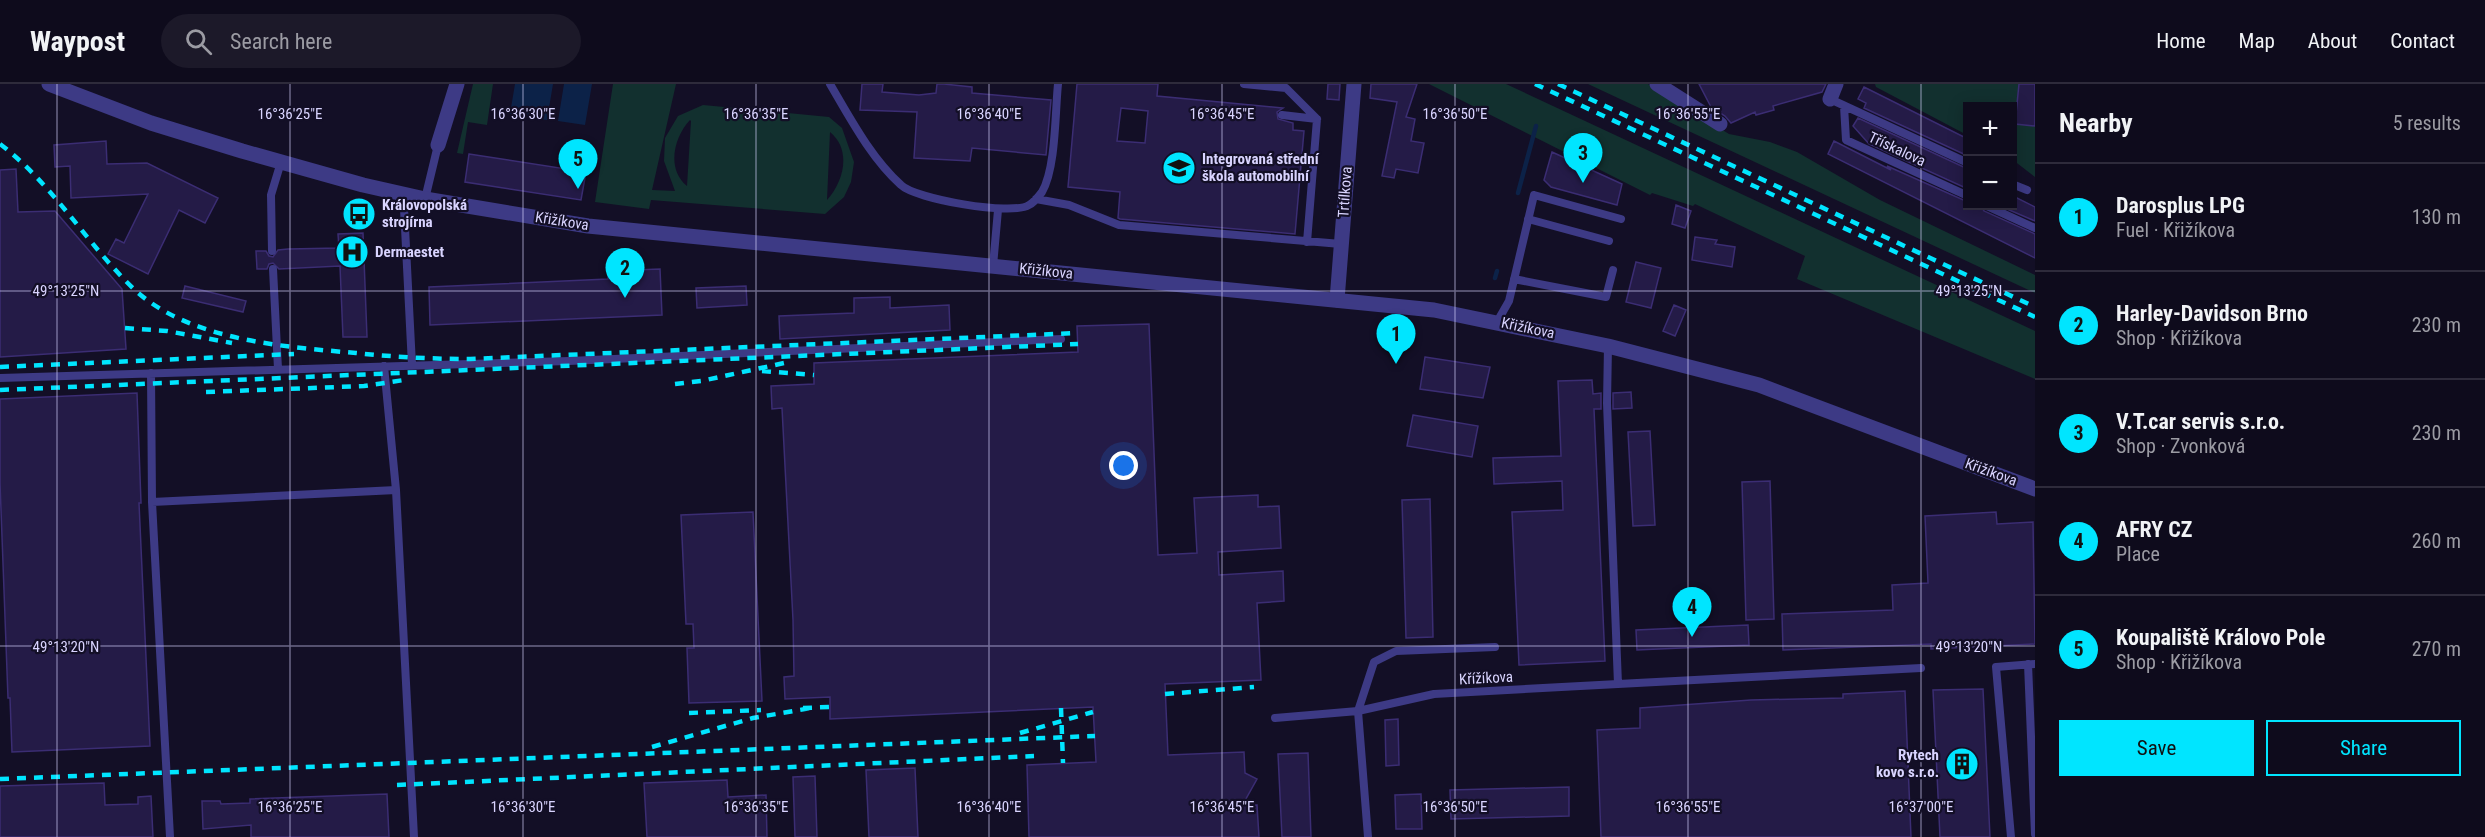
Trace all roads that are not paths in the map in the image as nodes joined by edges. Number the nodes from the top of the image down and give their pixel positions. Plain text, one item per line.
1 (49, 84) edge
2 (457, 84) edge
3 (830, 84) edge
4 (1058, 84) edge
5 (1244, 84) edge
6 (1354, 84) edge
7 (1657, 84) edge
8 (1836, 84) edge
9 (1280, 86) edge
10 (1837, 102) junction
11 (1282, 115) dead end
12 (1317, 119) junction
13 (1720, 124) dead end
14 (436, 152) joint
15 (1963, 161) edge
16 (281, 162) junction
17 (2017, 186) edge
18 (2026, 190) dead end
19 (1963, 194) edge
20 (406, 195) junction
21 (425, 199) junction
22 (1036, 199) junction
23 (998, 210) junction
24 (1997, 210) edge
25 (1528, 219) junction
26 (1621, 219) dead end
27 (2035, 228) edge
28 (1609, 241) dead end
29 (1307, 242) junction
30 (1341, 244) junction
31 (272, 250) dead end
32 (993, 266) junction
33 (273, 269) dead end
34 (1613, 270) dead end
35 (1514, 279) junction
36 (1337, 300) junction
37 (1497, 322) junction
38 (1061, 339) dead end
39 (1608, 346) junction
40 (412, 365) junction
41 (384, 366) junction
42 (278, 369) junction
43 (152, 373) junction
44 (0, 378) edge
45 (2035, 489) edge
46 (396, 490) junction
47 (152, 502) junction
48 (1495, 647) dead end
49 (2032, 664) edge
50 (1921, 668) dead end
51 (1618, 684) junction
52 (1358, 711) junction
53 (1275, 718) dead end
54 (2033, 742) edge
55 (2035, 834) edge
56 (170, 837) edge
57 (414, 837) edge
58 (1368, 837) edge
59 (2011, 837) edge

1 - 16 street, Křižíkova
2 - 14 street
3 - 23 lane
4 - 22 lane
5 - 9 lane
6 - 30 street, Trtílkova
7 - 13 street
8 - 10 street
9 - 12 lane
10 - 15 lane
10 - 19 lane, Třískalova
11 - 12 lane
12 - 29 lane
14 - 21 lane
16 - 20 street, Křižíkova
16 - 31 lane
17 - 18 lane
20 - 21 street, Křižíkova
20 - 40 lane
21 - 32 street, Křižíkova
22 - 23 lane
22 - 29 lane
23 - 32 lane
24 - 27 lane
25 - 26 lane
25 - 28 lane
25 - 35 lane
29 - 30 lane
30 - 36 street, Trtílkova
32 - 36 street, Křižíkova
33 - 42 lane
34 - 35 lane
35 - 37 lane
36 - 37 street, Křižíkova
37 - 39 street, Křižíkova
38 - 40 lane
39 - 45 street, Křižíkova
39 - 51 lane
40 - 41 lane
41 - 42 lane
41 - 46 lane
42 - 43 lane
43 - 44 lane
43 - 47 lane
46 - 47 lane
46 - 57 lane
47 - 56 lane
48 - 52 lane, Křížíkova
49 - 54 lane
49 - 59 lane
50 - 51 lane, Křížíkova
51 - 52 lane, Křížíkova
52 - 53 lane, Křížíkova
52 - 58 lane, Křížíkova
54 - 55 lane

